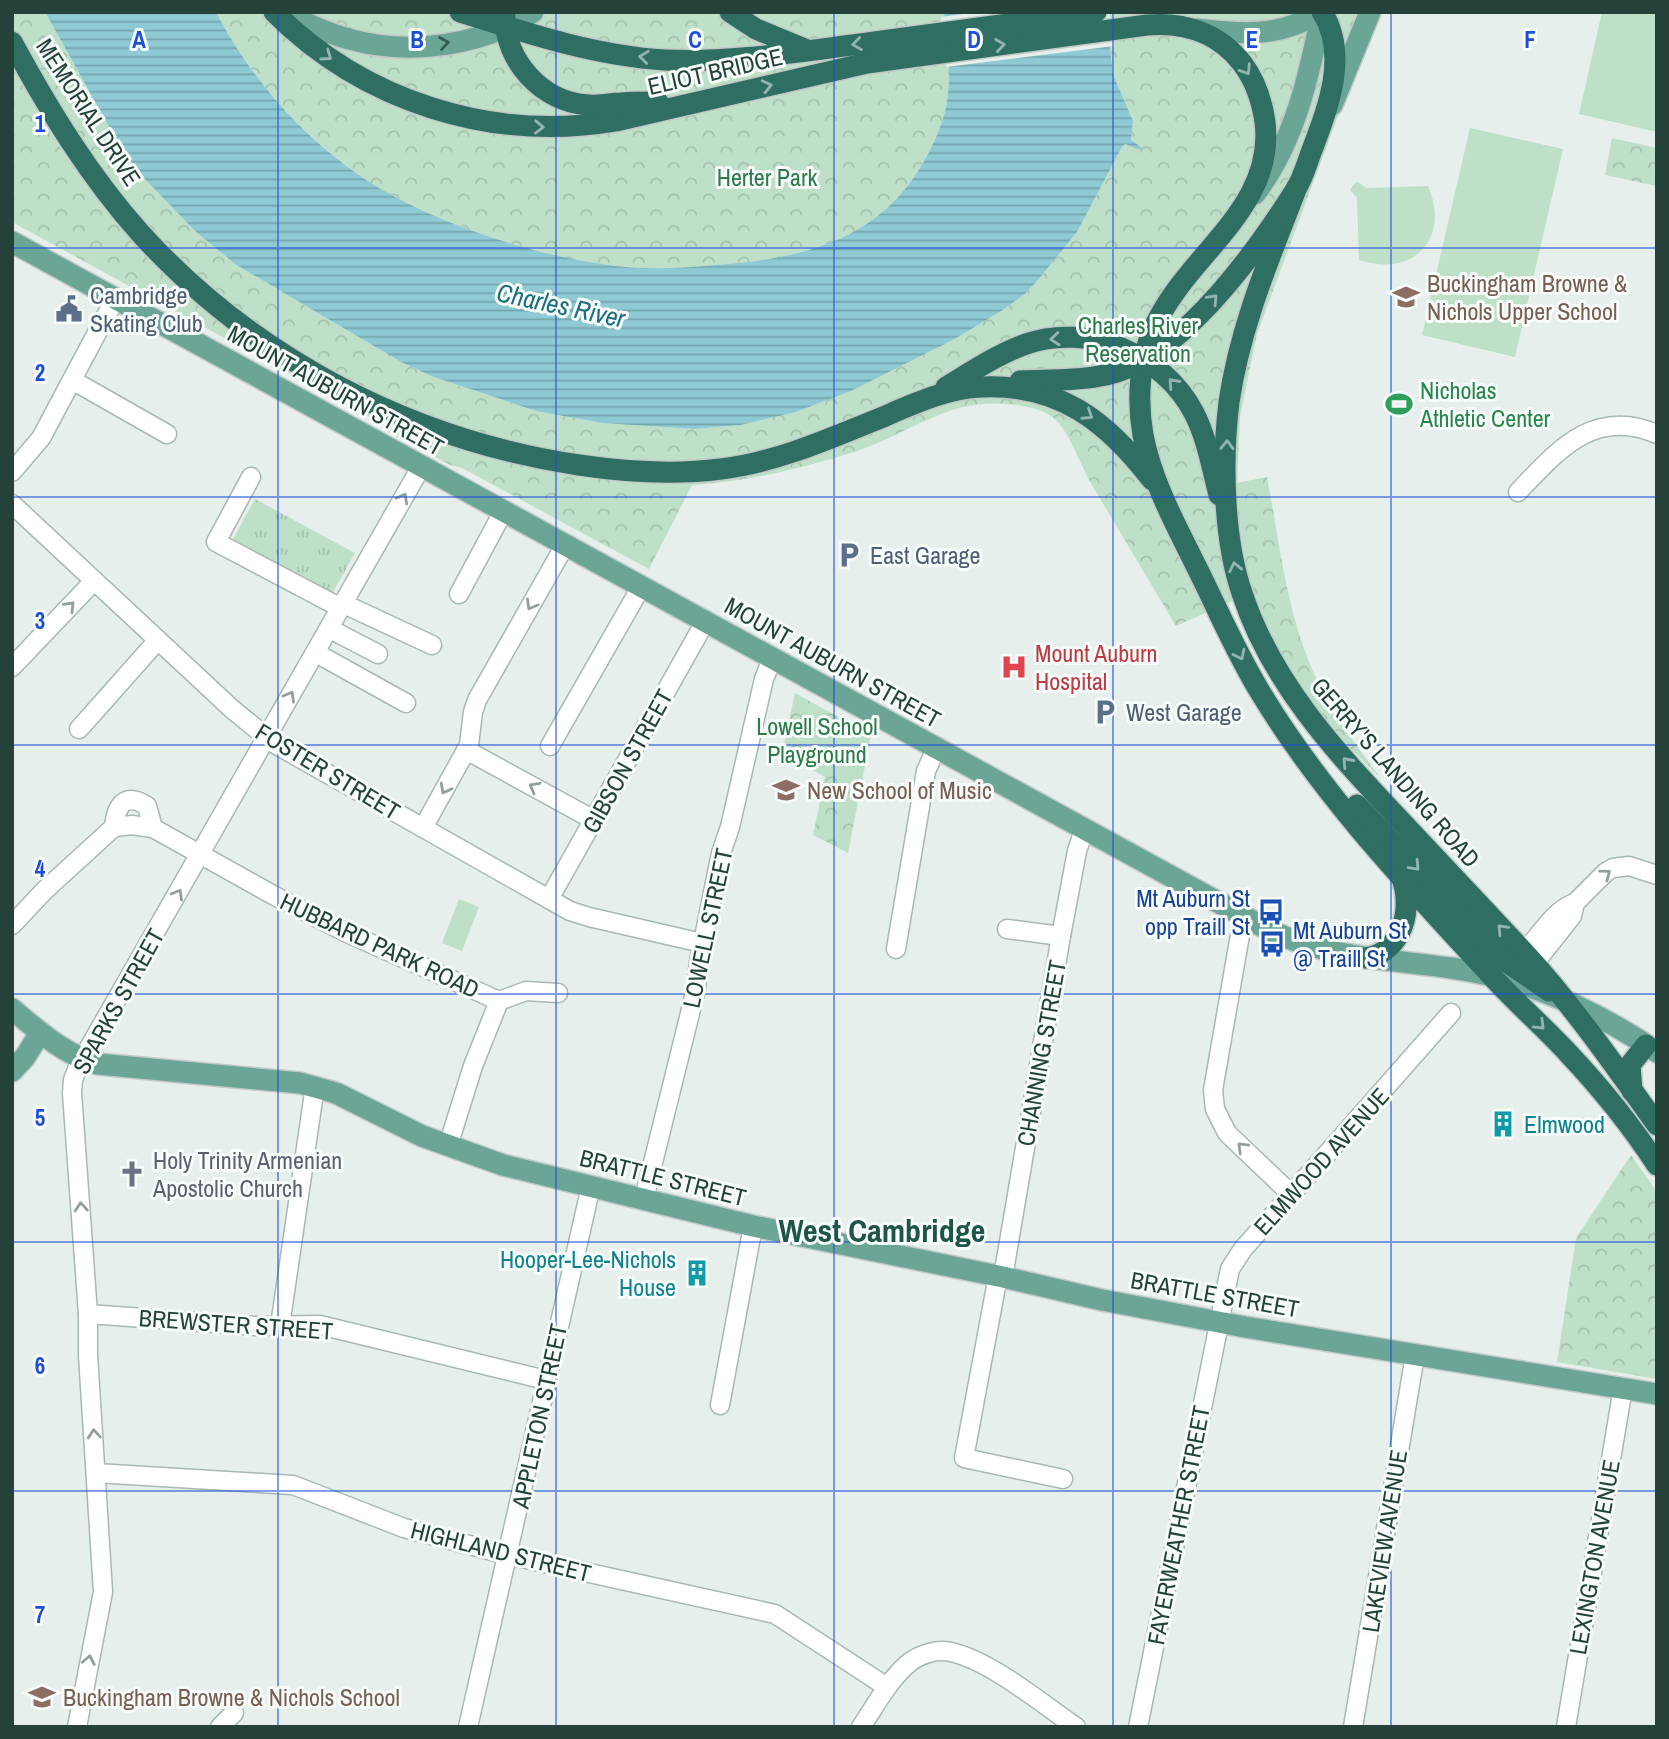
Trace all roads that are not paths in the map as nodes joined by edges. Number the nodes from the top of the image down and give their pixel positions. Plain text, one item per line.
1 (274, 12) edge
2 (284, 12) edge
3 (460, 12) edge
4 (533, 12) edge
5 (730, 12) edge
6 (1096, 12) edge
7 (1322, 12) edge
8 (1370, 12) edge
9 (505, 20) edge
10 (1194, 29) junction
11 (12, 42) edge
12 (907, 47) junction
13 (809, 50) junction
14 (700, 102) junction
15 (1318, 135) junction
16 (1297, 187) junction
17 (1236, 217) junction
18 (12, 242) edge
19 (115, 299) junction
20 (1143, 360) junction
21 (72, 380) junction
22 (976, 387) junction
23 (914, 404) junction
24 (167, 434) dead end
25 (1657, 434) edge
26 (421, 467) junction
27 (12, 472) edge
28 (251, 477) dead end
29 (1518, 492) dead end
30 (12, 504) edge
31 (1167, 506) junction
32 (503, 512) junction
33 (1230, 537) junction
34 (565, 545) junction
35 (94, 581) junction
36 (641, 587) junction
37 (459, 594) dead end
38 (343, 606) junction
39 (705, 622) junction
40 (330, 629) junction
41 (158, 640) junction
42 (432, 645) dead end
43 (316, 653) junction
44 (378, 654) dead end
45 (772, 659) junction
46 (12, 667) edge
47 (406, 703) dead end
48 (1269, 707) junction
49 (79, 729) dead end
50 (266, 737) junction
51 (551, 746) dead end
52 (936, 749) junction
53 (466, 750) junction
54 (594, 820) junction
55 (114, 827) junction
56 (153, 828) junction
57 (423, 828) junction
58 (1084, 830) junction
59 (201, 853) junction
60 (1398, 872) junction
61 (1657, 874) edge
62 (549, 899) junction
63 (1246, 918) junction
64 (12, 925) edge
65 (1007, 929) dead end
66 (1061, 936) junction
67 (702, 943) junction
68 (896, 949) dead end
69 (1365, 958) junction
70 (1529, 958) junction
71 (1492, 976) junction
72 (558, 993) dead end
73 (1562, 1000) junction
74 (499, 1001) junction
75 (12, 1009) edge
76 (1451, 1013) dead end
77 (40, 1033) junction
78 (1651, 1048) edge
79 (83, 1059) junction
80 (12, 1071) edge
81 (315, 1086) junction
82 (1632, 1091) junction
83 (1657, 1125) edge
84 (448, 1146) junction
85 (1657, 1165) edge
86 (591, 1186) junction
87 (1291, 1194) junction
88 (643, 1199) junction
89 (753, 1226) junction
90 (1000, 1276) junction
91 (88, 1314) junction
92 (1219, 1322) junction
93 (279, 1326) junction
94 (1415, 1355) junction
95 (545, 1380) junction
96 (1623, 1388) junction
97 (1657, 1394) edge
98 (720, 1405) dead end
99 (96, 1473) junction
100 (1063, 1479) dead end
101 (508, 1555) junction
102 (887, 1688) junction
103 (234, 1713) dead end
104 (77, 1727) edge
105 (220, 1727) edge
106 (468, 1727) edge
107 (862, 1727) edge
108 (1076, 1727) edge
109 (1138, 1727) edge
110 (1353, 1727) edge
111 (1566, 1727) edge

1 -> 14 highway, ELIOT BRIDGE
2 -> 9 main road
3 - 9 highway, ELIOT BRIDGE
4 - 9 main road
5 - 13 highway
6 - 12 highway, ELIOT BRIDGE
7 - 10 main road
7 - 15 highway
7 - 17 main road
8 - 15 main road
13 -> 9 highway, ELIOT BRIDGE
9 - 14 highway
12 -> 10 highway, ELIOT BRIDGE
10 -> 17 highway
11 - 23 highway, MEMORIAL DRIVE
12 -> 13 highway, ELIOT BRIDGE
14 -> 12 highway, ELIOT BRIDGE
15 - 16 highway
20 -> 16 highway
33 -> 16 highway, GERRY'S LANDING ROAD
17 - 20 highway
18 - 19 main road, MOUNT AUBURN STREET
19 - 21 street
19 - 26 main road, MOUNT AUBURN STREET
20 - 22 highway
20 -> 23 highway
20 - 31 highway
33 -> 20 highway
21 - 24 street
21 - 27 street
22 - 23 highway
22 -> 31 highway
25 - 29 street
26 - 32 main road, MOUNT AUBURN STREET
38 -> 26 street, SPARKS STREET
28 - 38 street
30 - 35 street, FOSTER STREET
31 -> 48 highway
32 - 34 main road, MOUNT AUBURN STREET
32 - 37 street
70 -> 33 highway, GERRY'S LANDING ROAD
34 - 36 main road, MOUNT AUBURN STREET
34 -> 53 street
35 - 41 street, FOSTER STREET
46 -> 35 street
36 - 39 main road, MOUNT AUBURN STREET
36 - 51 street
38 - 40 street, SPARKS STREET
38 - 42 street
39 - 45 main road, MOUNT AUBURN STREET
39 - 54 street, GIBSON STREET
40 - 43 street, SPARKS STREET
40 - 44 street
41 - 49 street
41 - 50 street, FOSTER STREET
43 - 47 street
50 -> 43 street, SPARKS STREET
45 - 52 main road, MOUNT AUBURN STREET
45 - 67 street, LOWELL STREET
48 - 60 highway
48 -> 73 highway
50 - 57 street, FOSTER STREET
50 - 59 street, SPARKS STREET
52 - 58 main road, MOUNT AUBURN STREET
52 - 68 street
54 -> 53 street
53 -> 57 street
54 - 62 street, GIBSON STREET
55 - 56 street
55 - 56 street
55 - 64 street
56 - 59 street, HUBBARD PARK ROAD
57 - 62 street, FOSTER STREET
58 - 63 main road, MOUNT AUBURN STREET
58 - 66 street, CHANNING STREET
59 - 74 street, HUBBARD PARK ROAD
79 -> 59 street, SPARKS STREET
60 - 69 highway
60 - 71 highway
70 -> 61 street
62 - 67 street, FOSTER STREET
63 - 69 main road, MOUNT AUBURN STREET
87 -> 63 street
65 - 66 street
66 - 90 street, CHANNING STREET
67 - 88 street, LOWELL STREET
69 - 71 main road, MOUNT AUBURN STREET
70 - 73 highway, GERRY'S LANDING ROAD
71 - 73 main road, MOUNT AUBURN STREET
71 -> 85 highway
72 - 74 street
73 - 78 main road, MOUNT AUBURN STREET
73 - 82 highway, GERRY'S LANDING ROAD
74 - 84 street, HUBBARD PARK ROAD
75 - 77 main road, BRATTLE STREET
76 - 87 street, ELMWOOD AVENUE
77 - 79 main road, BRATTLE STREET
77 - 80 main road
78 - 82 highway
79 - 81 main road, BRATTLE STREET
91 -> 79 street, SPARKS STREET
81 - 84 main road, BRATTLE STREET
81 - 93 street
82 - 83 highway, GERRY'S LANDING ROAD
84 - 86 main road, BRATTLE STREET
86 - 88 main road, BRATTLE STREET
86 - 95 street, APPLETON STREET
87 - 92 street, ELMWOOD AVENUE
88 - 89 main road, BRATTLE STREET
89 - 90 main road, BRATTLE STREET
89 - 98 street
90 - 92 main road, BRATTLE STREET
90 - 100 street, CHANNING STREET
91 - 93 street, BREWSTER STREET
99 -> 91 street, SPARKS STREET
92 - 94 main road, BRATTLE STREET
92 - 109 street, FAYERWEATHER STREET
93 - 95 street, BREWSTER STREET
94 - 96 main road, BRATTLE STREET
94 - 110 street, LAKEVIEW AVENUE
95 - 101 street, APPLETON STREET
96 - 97 main road, BRATTLE STREET
96 - 111 street, LEXINGTON AVENUE
99 - 101 street, HIGHLAND STREET
104 -> 99 street, SPARKS STREET
101 - 102 street, HIGHLAND STREET
101 - 106 street, APPLETON STREET
102 - 107 street
102 - 108 street
103 - 105 street

